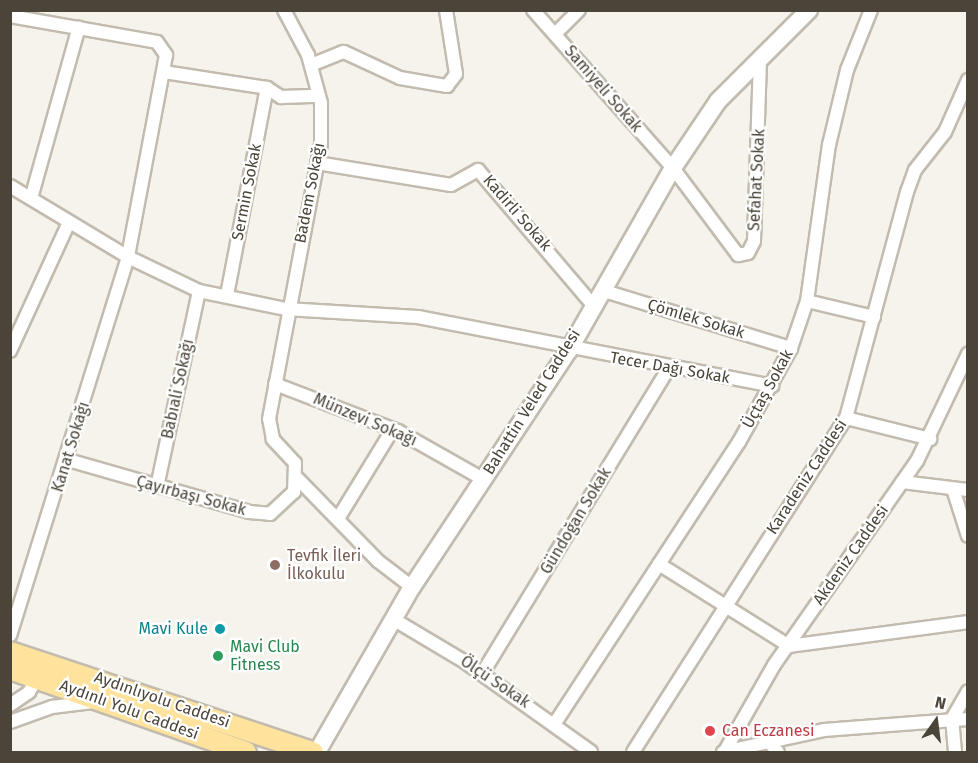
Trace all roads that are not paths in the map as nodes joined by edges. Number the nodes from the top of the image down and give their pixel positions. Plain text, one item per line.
1 (284, 10) edge
2 (446, 10) edge
3 (533, 10) edge
4 (579, 10) edge
5 (809, 10) edge
6 (871, 10) edge
7 (10, 16) edge
8 (79, 27) junction
9 (555, 34) junction
10 (760, 57) junction
11 (311, 65) junction
12 (164, 72) junction
13 (968, 80) edge
14 (267, 88) junction
15 (319, 96) junction
16 (962, 111) edge
17 (316, 163) junction
18 (673, 168) junction
19 (10, 186) edge
20 (32, 195) junction
21 (69, 222) junction
22 (128, 257) junction
23 (200, 291) junction
24 (227, 295) junction
25 (597, 297) junction
26 (807, 301) junction
27 (286, 309) junction
28 (874, 317) junction
29 (791, 348) junction
30 (569, 350) junction
31 (10, 351) edge
32 (967, 358) edge
33 (669, 368) junction
34 (275, 384) junction
35 (772, 386) junction
36 (846, 418) junction
37 (393, 429) junction
38 (930, 439) junction
39 (68, 460) junction
40 (297, 478) junction
41 (483, 479) junction
42 (902, 482) junction
43 (157, 487) junction
44 (953, 489) junction
45 (968, 490) edge
46 (339, 517) junction
47 (968, 536) edge
48 (659, 564) junction
49 (412, 587) junction
50 (726, 604) junction
51 (393, 619) junction
52 (968, 622) edge
53 (10, 635) edge
54 (789, 646) junction
55 (10, 652) edge
56 (10, 669) edge
57 (482, 674) junction
58 (37, 678) junction
59 (968, 691) edge
60 (104, 700) junction
61 (10, 705) edge
62 (952, 719) junction
63 (968, 719) edge
64 (10, 722) edge
65 (555, 723) junction
66 (768, 741) junction
67 (950, 750) edge
68 (723, 752) edge
69 (246, 753) edge
70 (313, 753) edge
71 (317, 753) edge
72 (591, 753) edge
73 (633, 753) edge
74 (778, 753) edge

1 - 11 street, Badem Sokağı
2 - 11 street
3 - 9 street, Samiyeli Sokak
4 - 9 street
5 - 10 street, Bahattin Veled Caddesi
6 - 26 street, Üçtaş Sokak
7 - 8 street
8 - 12 street
8 - 20 street
9 - 18 street, Samiyeli Sokak
10 - 18 street, Bahattin Veled Caddesi
10 - 18 street, Sefahat Sokak
11 - 15 street, Badem Sokağı
12 - 14 street
12 - 22 street, Kanat Sokağı
13 - 16 street, Karadeniz Caddesi
14 - 15 street
14 - 24 street, Sermin Sokak
15 - 17 street, Badem Sokağı
16 - 28 street, Karadeniz Caddesi
17 - 25 street, Kadirli Sokak
17 - 27 street, Badem Sokağı
18 - 25 street, Bahattin Veled Caddesi
19 - 20 street, Tecer Dağı Sokak
20 - 21 street, Tecer Dağı Sokak
21 - 22 street, Tecer Dağı Sokak
21 - 31 street
22 - 23 street, Tecer Dağı Sokak
22 - 39 street, Kanat Sokağı
23 - 24 street, Tecer Dağı Sokak
23 - 43 street, Babıali Sokağı
24 - 27 street, Tecer Dağı Sokak
25 - 29 street, Çömlek Sokak
25 - 30 street, Bahattin Veled Caddesi
26 - 28 street
26 - 29 street, Üçtaş Sokak
27 - 30 street, Tecer Dağı Sokak
27 - 34 street
28 - 36 street, Karadeniz Caddesi
29 - 35 street, Üçtaş Sokak
30 - 33 street, Tecer Dağı Sokak
30 - 41 street, Bahattin Veled Caddesi
32 - 38 street, Akdeniz Caddesi
33 - 35 street, Tecer Dağı Sokak
33 - 57 street, Gündoğan Sokak
34 - 37 street, Münzevi Sokağı
34 - 40 street
35 - 48 street, Üçtaş Sokak
36 - 38 street
36 - 50 street, Karadeniz Caddesi
37 - 41 street, Münzevi Sokağı
37 - 46 street
38 - 42 street, Akdeniz Caddesi
39 - 43 street, Çayırbaşı Sokak
39 - 53 street, Kanat Sokağı
40 - 43 street, Çayırbaşı Sokak
40 - 46 street
41 - 49 street, Bahattin Veled Caddesi
42 - 44 street
42 - 54 street, Akdeniz Caddesi
44 - 45 street
44 - 47 street
46 - 49 street
48 - 50 street
48 - 65 street, Üçtaş Sokak
49 - 51 street, Bahattin Veled Caddesi
50 - 54 street
50 - 73 street, Karadeniz Caddesi
51 - 57 street, Ölçü Sokak
51 - 71 street, Bahattin Veled Caddesi
52 - 54 street
54 - 68 street, Akdeniz Caddesi
55 - 70 main road, Aydınlıyolu Caddesi
56 - 58 main road, Aydınlı Yolu Caddesi
57 - 65 street, Ölçü Sokak
58 - 60 main road, Aydınlı Yolu Caddesi
58 - 61 street
59 - 62 street
60 - 64 street
60 - 69 main road, Aydınlı Yolu Caddesi
62 - 63 street
62 - 66 street
62 - 67 street
65 - 72 street, Ölçü Sokak
66 - 68 street
66 - 74 street

